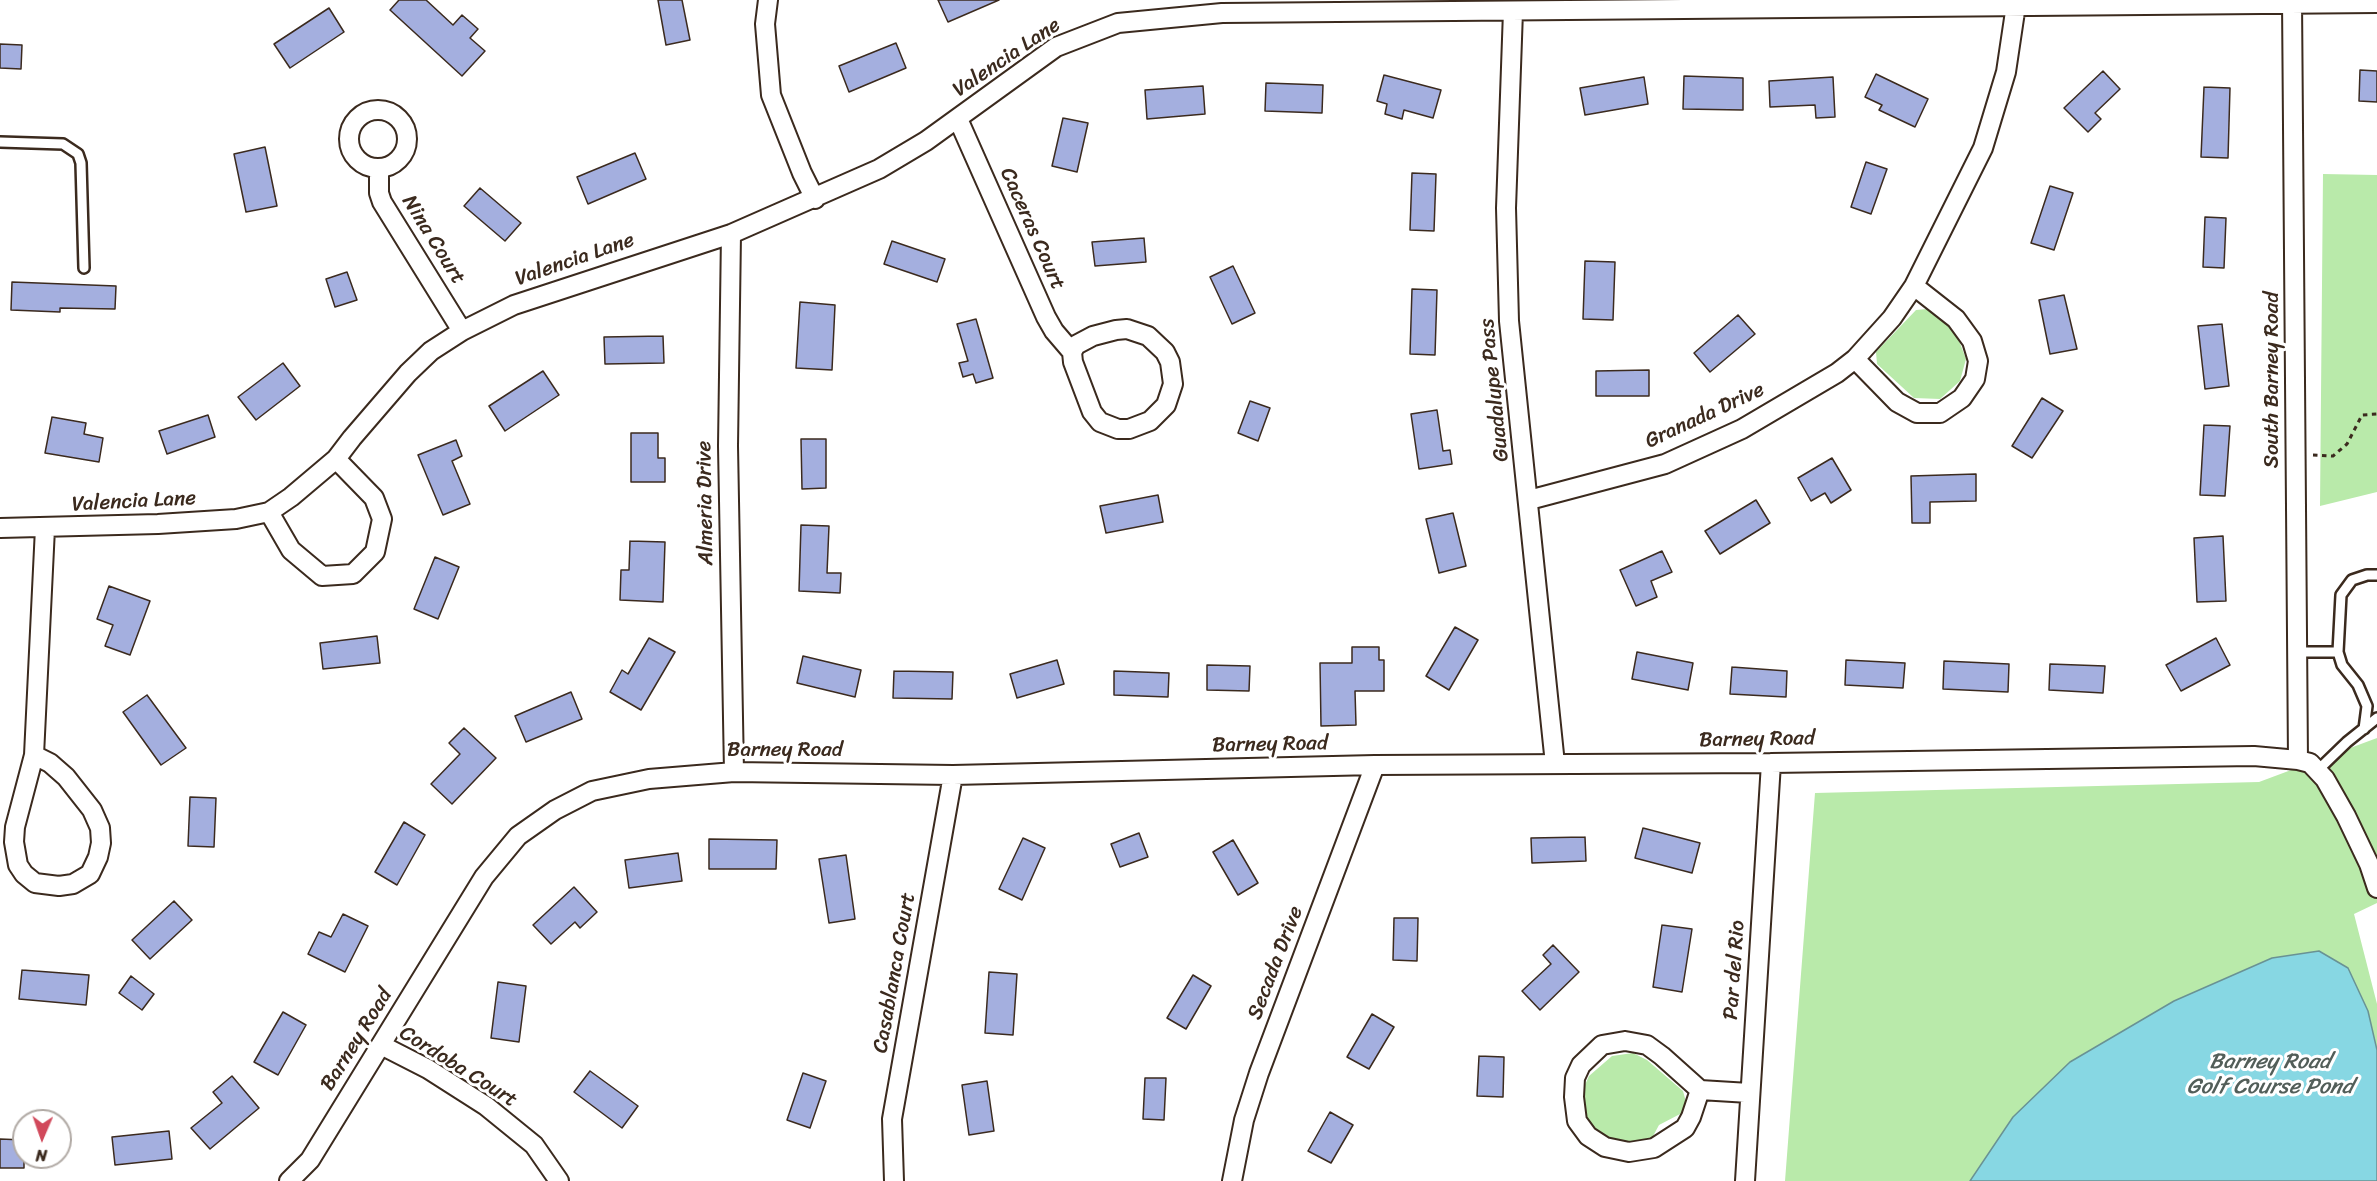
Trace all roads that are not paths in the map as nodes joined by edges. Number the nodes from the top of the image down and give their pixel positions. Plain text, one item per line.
1 (768, 0) edge
2 (2292, 3) edge
3 (2377, 3) edge
4 (2016, 5) junction
5 (1513, 11) junction
6 (958, 119) junction
7 (0, 142) edge
8 (379, 168) dead end
9 (815, 199) junction
10 (731, 234) junction
11 (84, 268) dead end
12 (1914, 285) junction
13 (462, 332) junction
14 (1072, 352) junction
15 (1856, 359) junction
16 (336, 459) junction
17 (1529, 500) junction
18 (268, 512) junction
19 (0, 528) edge
20 (45, 528) junction
21 (2377, 575) edge
22 (2298, 652) junction
23 (2338, 652) junction
24 (2377, 718) edge
25 (2364, 729) junction
26 (34, 755) junction
27 (2298, 760) junction
28 (1771, 763) junction
29 (1555, 764) junction
30 (1375, 765) junction
31 (2317, 771) junction
32 (734, 772) junction
33 (953, 775) junction
34 (2377, 888) edge
35 (381, 1045) junction
36 (1700, 1090) junction
37 (1749, 1093) junction
38 (289, 1181) edge
39 (559, 1181) edge
40 (894, 1181) edge
41 (1232, 1181) edge
42 (1745, 1181) edge

1 - 9 street
2 - 3 street, Valencia Lane
2 - 4 street, Valencia Lane
2 - 22 street, South Barney Road
4 - 5 street, Valencia Lane
4 - 12 street, Granada Drive
5 - 6 street, Valencia Lane
5 - 17 street, Guadalupe Pass
6 - 9 street, Valencia Lane
6 - 14 street, Caceras Court
7 - 11 lane
8 - 13 street, Nina Court
9 - 10 street, Valencia Lane
10 - 13 street, Valencia Lane
10 - 32 street, Almeria Drive
12 - 15 street, Granada Drive
12 - 15 street
13 - 16 street, Valencia Lane
14 - 14 street, Caceras Court
15 - 17 street, Granada Drive
16 - 18 street, Valencia Lane
16 - 18 street
17 - 29 street, Guadalupe Pass
18 - 20 street, Valencia Lane
19 - 20 street, Valencia Lane
20 - 26 street
21 - 23 lane
22 - 23 lane
22 - 27 street, South Barney Road
23 - 25 lane
24 - 25 lane
25 - 31 lane
26 - 26 street
27 - 28 street, Barney Road
27 - 31 street, Barney Road
28 - 29 street, Barney Road
28 - 37 street, Par del Rio
29 - 30 street, Barney Road
30 - 33 street, Barney Road
30 - 41 street, Secada Drive
31 - 34 street, Barney Road
32 - 33 street, Barney Road
32 - 35 street, Barney Road
33 - 40 street, Casablanca Court
35 - 38 street, Barney Road
35 - 39 street, Cordoba Court
36 - 36 street
36 - 37 street
37 - 42 street, Par del Rio

